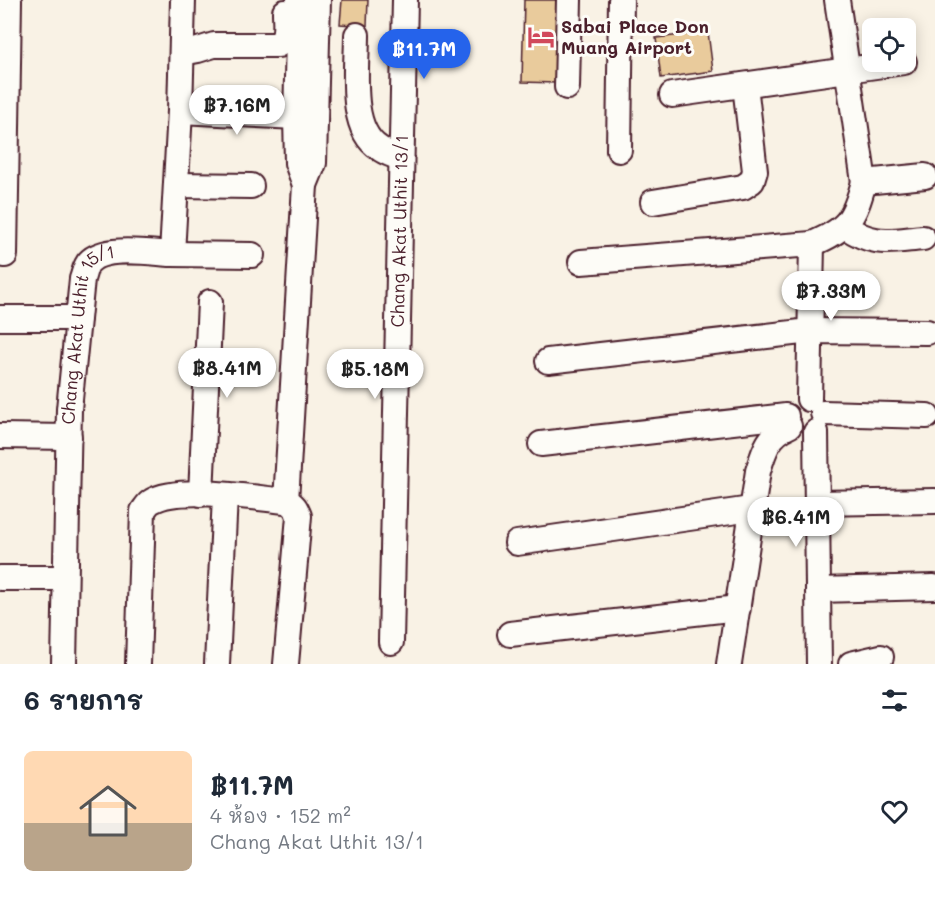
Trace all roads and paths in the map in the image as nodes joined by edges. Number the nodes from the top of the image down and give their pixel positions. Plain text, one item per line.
1 (9, 0) edge
2 (183, 0) edge
3 (286, 0) edge
4 (299, 0) edge
5 (318, 0) edge
6 (405, 0) edge
7 (570, 0) edge
8 (621, 0) edge
9 (837, 0) edge
10 (357, 35) dead end
11 (182, 53) junction
12 (862, 68) edge
13 (848, 70) junction
14 (745, 85) junction
15 (567, 87) dead end
16 (672, 95) dead end
17 (180, 111) junction
18 (296, 117) junction
19 (619, 150) dead end
20 (400, 158) junction
21 (925, 176) dead end
22 (864, 182) junction
23 (176, 185) junction
24 (305, 185) junction
25 (251, 186) dead end
26 (653, 202) dead end
27 (845, 226) junction
28 (923, 238) dead end
29 (812, 244) junction
30 (172, 254) junction
31 (5, 255) dead end
32 (252, 255) dead end
33 (581, 262) dead end
34 (210, 302) dead end
35 (0, 318) edge
36 (78, 318) junction
37 (810, 331) junction
38 (927, 332) dead end
39 (548, 361) dead end
40 (816, 415) junction
41 (927, 416) dead end
42 (787, 421) junction
43 (0, 436) edge
44 (69, 437) junction
45 (541, 444) dead end
46 (201, 494) junction
47 (225, 496) junction
48 (286, 501) junction
49 (935, 501) edge
50 (816, 503) junction
51 (751, 509) junction
52 (517, 543) dead end
53 (0, 578) edge
54 (65, 578) junction
55 (934, 587) edge
56 (818, 590) junction
57 (738, 608) junction
58 (510, 634) dead end
59 (391, 642) dead end
60 (881, 657) dead end
61 (64, 664) edge
62 (138, 664) edge
63 (217, 664) edge
64 (286, 664) edge
65 (729, 664) edge
66 (819, 664) edge
67 (851, 664) edge

1 - 31 street
2 - 11 street
3 - 11 street
4 - 18 street
5 - 24 street
6 - 20 street, Chang Akat Uthit 13/1
7 - 15 street
8 - 19 street
9 - 13 street
10 - 20 street
11 - 17 street
12 - 13 street
13 - 14 street
13 - 22 street
14 - 16 street
14 - 26 street
17 - 18 street
17 - 23 street
18 - 24 street
20 - 59 street, Chang Akat Uthit 13/1
21 - 22 street
22 - 27 street
23 - 25 street
23 - 30 street
24 - 48 street
27 - 28 street
27 - 29 street
29 - 33 street
29 - 37 street
30 - 32 street, Chang Akat Uthit 15/1
30 - 36 street, Chang Akat Uthit 15/1
34 - 46 street
35 - 36 street
36 - 44 street, Chang Akat Uthit 15/1
37 - 38 street
37 - 39 street
37 - 40 street
40 - 41 street
40 - 42 street
40 - 42 street
40 - 50 street
42 - 45 street
42 - 51 street
43 - 44 street
44 - 54 street, Chang Akat Uthit 15/1
46 - 47 street
46 - 62 street
47 - 48 street
47 - 63 street
48 - 64 street
49 - 50 street
50 - 56 street
51 - 52 street
51 - 57 street
53 - 54 street
54 - 61 street, Chang Akat Uthit 15/1
55 - 56 street
56 - 66 street
57 - 58 street
57 - 65 street
60 - 67 street

